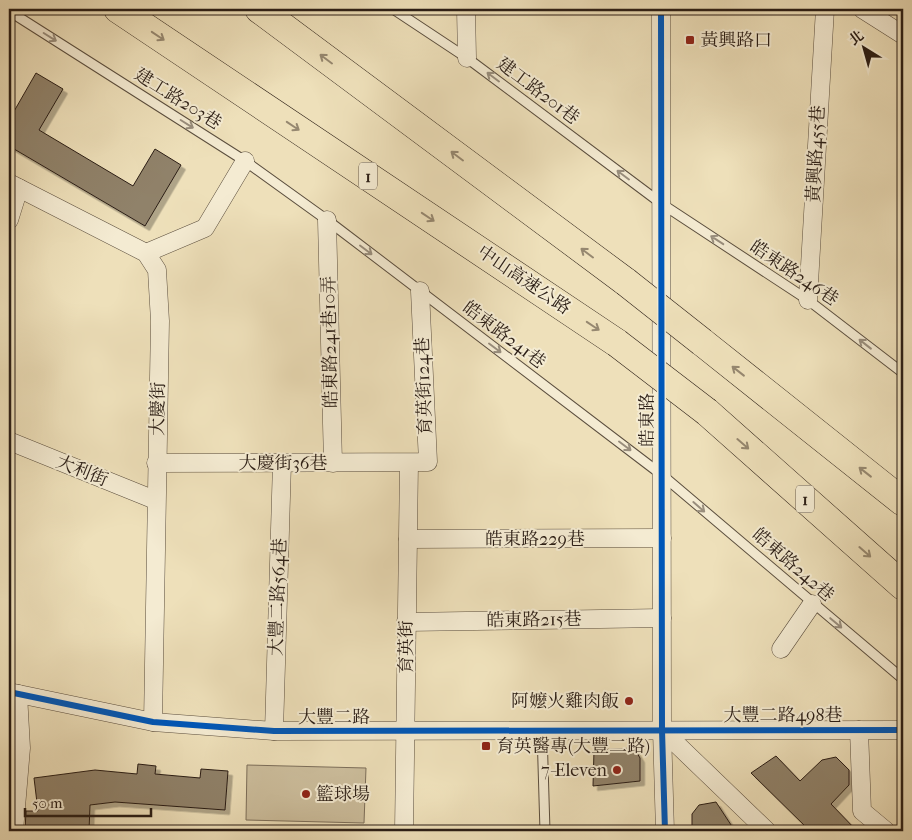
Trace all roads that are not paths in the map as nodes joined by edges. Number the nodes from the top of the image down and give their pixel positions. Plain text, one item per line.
1 (118, 9) edge
2 (259, 9) edge
3 (392, 9) edge
4 (466, 9) edge
5 (662, 9) edge
6 (825, 9) edge
7 (862, 9) edge
8 (9, 11) edge
9 (903, 35) edge
10 (467, 58) junction
11 (245, 161) junction
12 (14, 185) edge
13 (662, 204) junction
14 (9, 220) edge
15 (327, 220) junction
16 (146, 253) junction
17 (420, 291) junction
18 (808, 300) junction
19 (903, 373) edge
20 (9, 441) edge
21 (156, 463) junction
22 (282, 463) junction
23 (333, 463) junction
24 (409, 463) junction
25 (662, 475) junction
26 (155, 500) junction
27 (903, 502) edge
28 (662, 538) junction
29 (408, 539) junction
30 (903, 586) edge
31 (812, 604) junction
32 (662, 618) junction
33 (406, 622) junction
34 (781, 650) dead end
35 (903, 679) edge
36 (13, 693) edge
37 (13, 717) edge
38 (153, 722) junction
39 (662, 730) junction
40 (860, 730) junction
41 (903, 730) edge
42 (274, 731) junction
43 (542, 731) junction
44 (406, 732) junction
45 (15, 747) edge
46 (14, 831) edge
47 (404, 831) edge
48 (545, 831) edge
49 (665, 831) edge
50 (767, 831) edge
51 (886, 831) edge

1 -> 30 highway, 中山高速公路 / 1, bridge
27 -> 2 highway, bridge
3 - 10 lane, 建工路201巷
4 - 10 street
5 - 13 street, 皓東路
6 - 18 street, 黃興路455巷
7 - 9 street
8 -> 11 lane, 建工路203巷
13 -> 10 lane, 建工路201巷
11 - 15 lane, 建工路203巷
11 - 16 street
12 - 14 street
12 - 16 street
18 -> 13 lane, 皓東路246巷
13 - 25 street, 皓東路
15 -> 17 lane, 皓東路241巷
15 - 23 street, 皓東路241巷10弄
16 - 21 street, 大慶街
17 - 24 street, 育英街124巷
17 -> 25 lane, 皓東路241巷
19 -> 18 lane, 皓東路246巷
20 - 26 street, 大利街
21 - 22 street, 大慶街36巷
21 - 26 street, 大慶街
22 - 23 street, 大慶街36巷
22 - 42 street, 大豐二路564巷
23 - 24 street, 大慶街36巷
24 - 29 street, 育英街
25 - 28 street, 皓東路
25 -> 31 lane, 皓東路242巷
26 - 38 street, 大慶街
28 - 29 street, 皓東路229巷
28 - 32 street, 皓東路
29 - 33 street, 育英街
31 - 34 street
31 -> 35 lane, 皓東路242巷
32 - 33 street, 皓東路215巷
32 - 39 street, 皓東路
33 - 44 street, 育英街
36 - 37 street
36 - 38 street, 大豐二路
37 - 45 street
38 - 42 street, 大豐二路
39 - 40 street, 大豐二路498巷
39 - 43 street, 大豐二路
39 - 49 street, 皓東路
39 - 50 street
40 - 41 street, 大豐二路498巷
40 - 51 street
42 - 44 street, 大豐二路
43 - 44 street, 大豐二路
43 - 48 lane
44 - 47 street, 育英街
45 - 46 street

